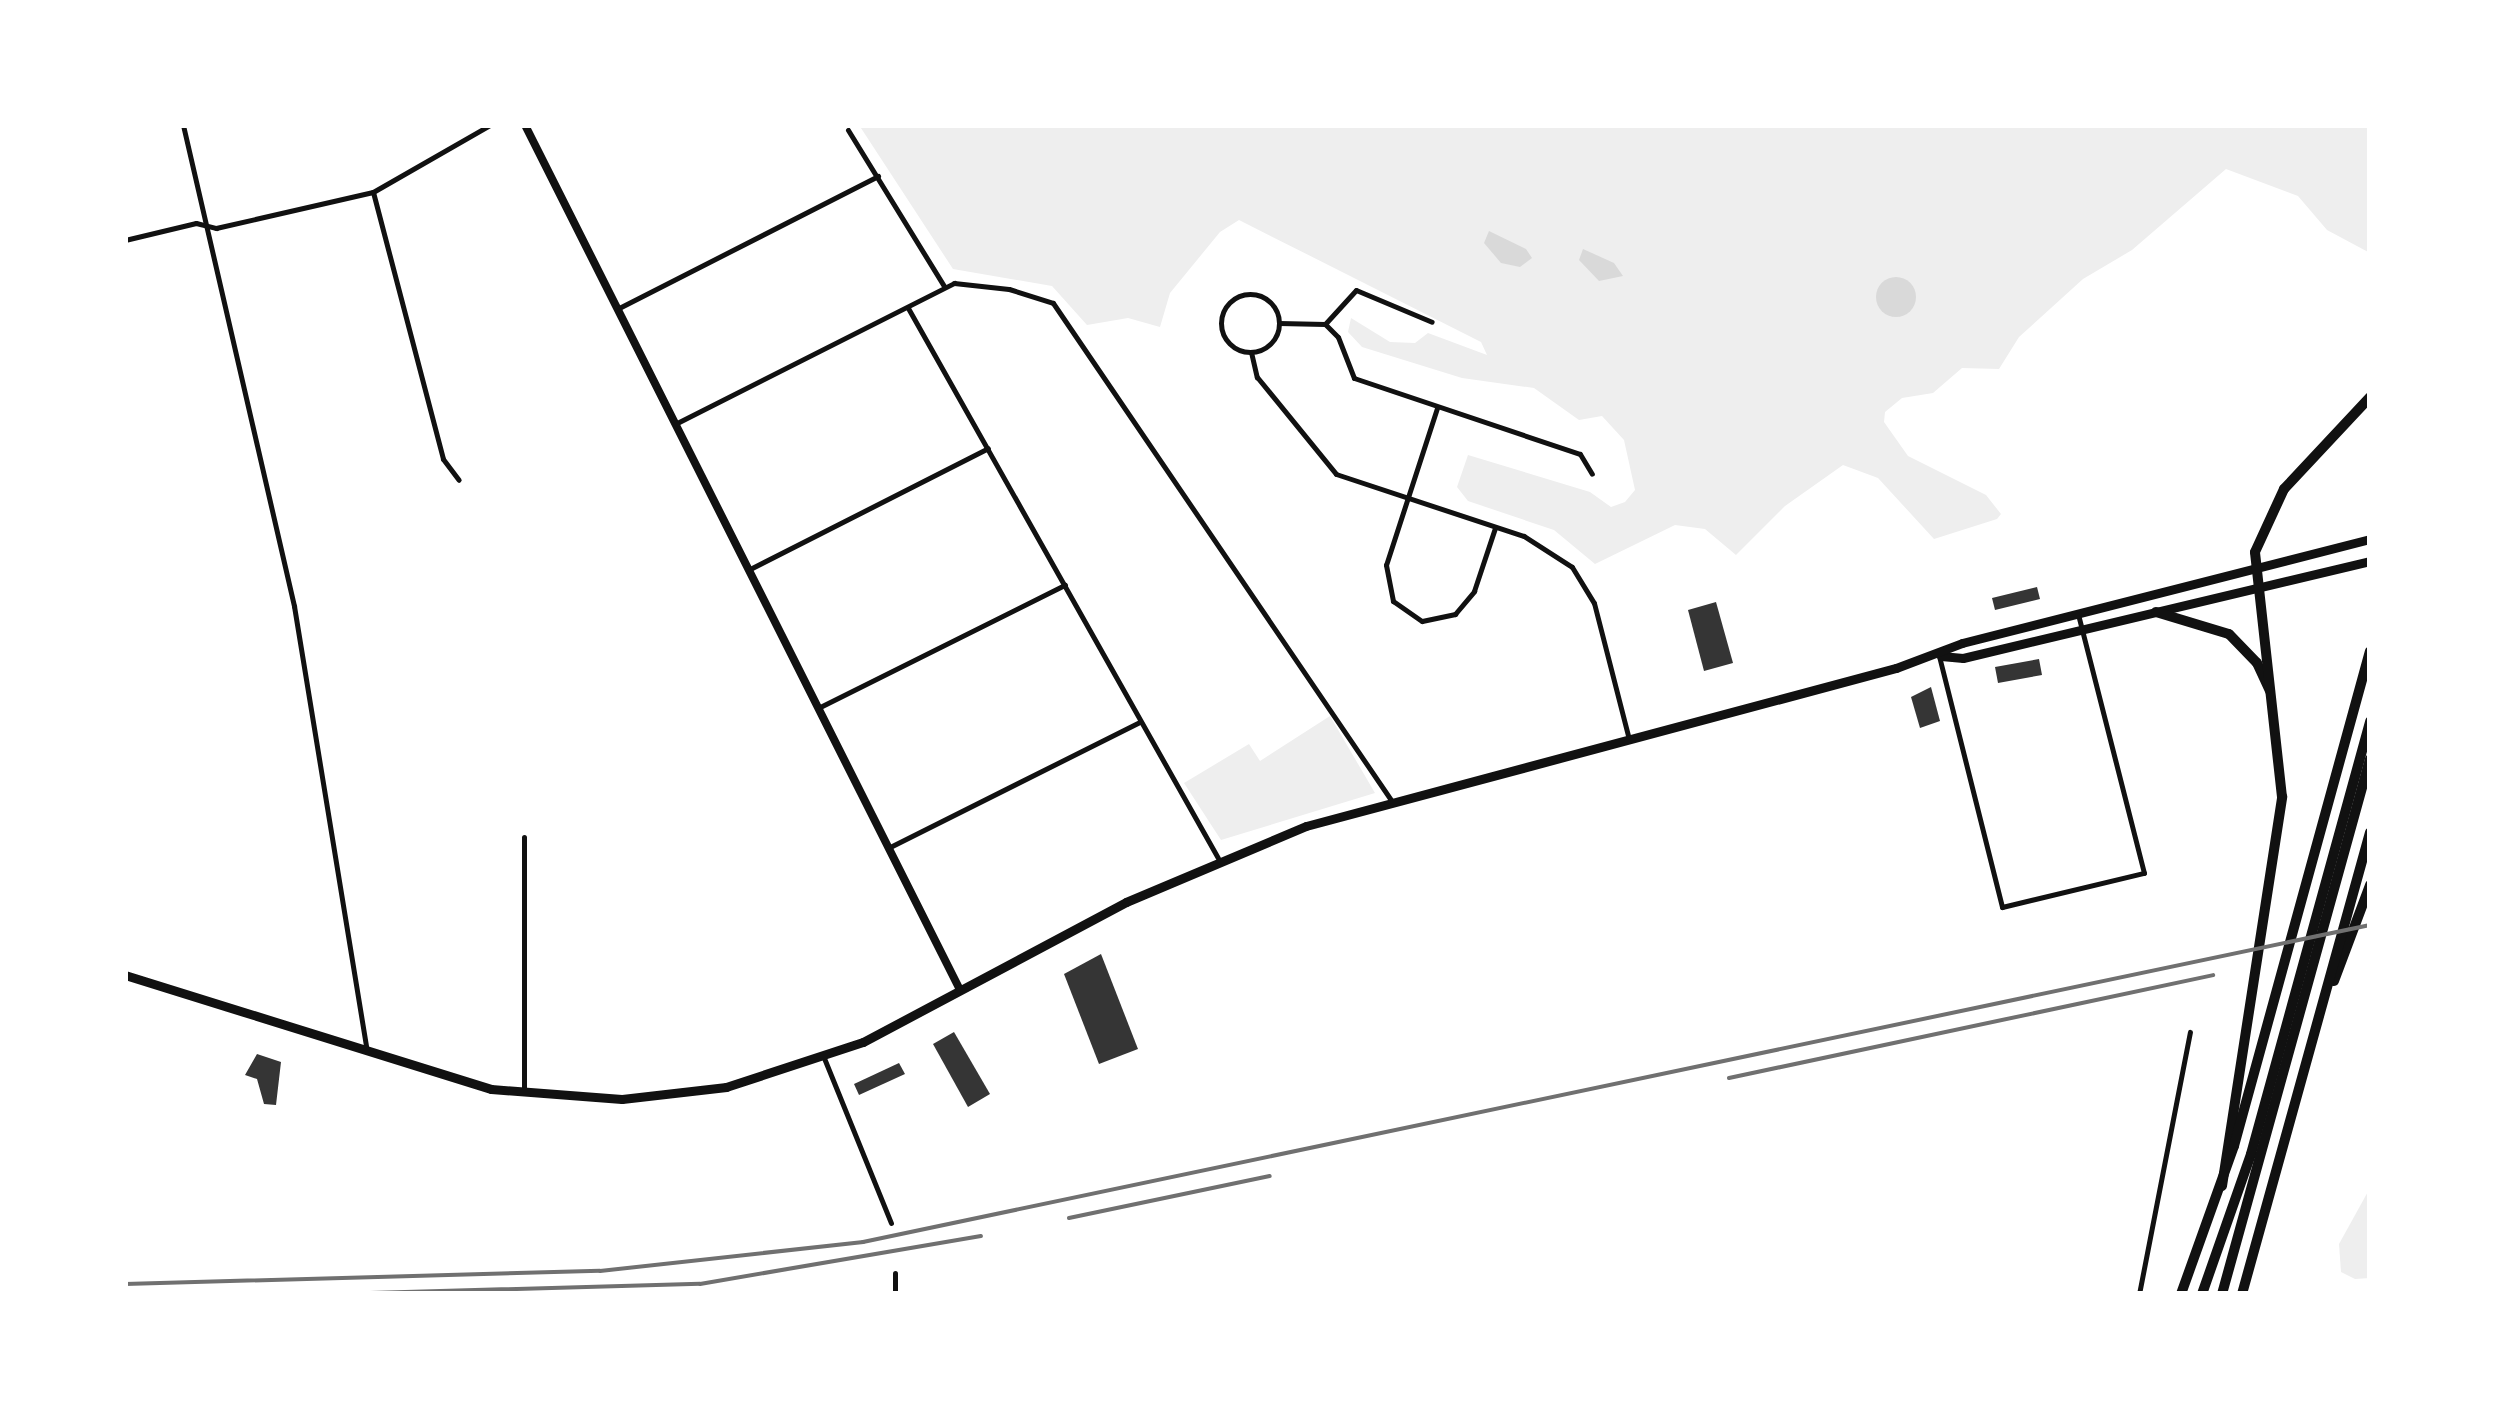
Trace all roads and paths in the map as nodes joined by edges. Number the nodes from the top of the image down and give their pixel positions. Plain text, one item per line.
1 (182, 125) edge
2 (490, 125) edge
3 (526, 125) edge
4 (848, 130) dead end
5 (878, 176) junction
6 (373, 192) junction
7 (206, 226) junction
8 (125, 240) edge
9 (944, 286) junction
10 (908, 306) junction
11 (617, 309) junction
12 (1432, 322) dead end
13 (1279, 323) junction
14 (1325, 324) junction
15 (1251, 352) junction
16 (2370, 397) edge
17 (1437, 408) junction
18 (675, 424) junction
19 (988, 448) junction
20 (1592, 474) dead end
21 (459, 480) dead end
22 (1408, 500) junction
23 (1495, 528) junction
24 (2370, 539) edge
25 (2370, 561) edge
26 (748, 570) junction
27 (2254, 570) junction
28 (1065, 585) junction
29 (2256, 591) junction
30 (2152, 596) junction
31 (2156, 612) junction
32 (2078, 614) junction
33 (2045, 622) junction
34 (2082, 628) junction
35 (2049, 636) junction
36 (2370, 651) edge
37 (1939, 656) junction
38 (818, 708) junction
39 (2278, 718) junction
40 (2370, 721) edge
41 (1141, 722) junction
42 (1629, 739) junction
43 (2370, 759) edge
44 (1392, 803) junction
45 (2370, 832) edge
46 (524, 837) dead end
47 (888, 848) junction
48 (1218, 858) junction
49 (2368, 890) edge
50 (2325, 904) junction
51 (2336, 970) junction
52 (125, 975) edge
53 (2305, 977) junction
54 (960, 990) junction
55 (2190, 1032) dead end
56 (367, 1055) junction
57 (824, 1058) junction
58 (524, 1095) junction
59 (2222, 1186) junction
60 (892, 1223) dead end
61 (895, 1273) dead end
62 (894, 1294) edge
63 (2139, 1294) edge
64 (2181, 1294) edge
65 (2202, 1294) edge
66 (2222, 1294) edge
67 (2242, 1294) edge

1 - 7 street
2 - 6 street
3 - 11 main road
4 - 5 street
5 - 9 street
5 - 11 street
6 - 7 street
6 - 21 street
7 - 8 street
7 - 56 street
9 - 10 street
9 - 44 street
10 - 18 street
10 - 19 street
11 - 18 main road
12 - 14 street
13 - 14 street
13 - 15 street
13 - 15 street
14 - 17 street
15 - 22 street
16 - 27 highway
17 - 20 street
17 - 22 street
18 - 26 main road
19 - 26 street
19 - 28 street
22 - 23 street
22 - 23 street
23 - 42 street
24 - 27 main road
25 - 29 main road
26 - 38 main road
27 - 29 highway
27 - 30 main road
28 - 38 street
28 - 41 street
29 - 31 main road
29 - 39 highway
30 - 31 main road
30 - 32 main road
31 - 34 main road
31 - 39 highway
32 - 33 main road
32 - 34 street
33 - 35 main road
33 - 37 main road
34 - 35 main road
34 - 37 street
35 - 37 main road
36 - 59 highway
37 - 42 main road
38 - 47 main road
39 - 59 highway
40 - 50 highway
41 - 47 street
41 - 48 street
42 - 44 main road
43 - 50 highway
44 - 48 main road
45 - 51 highway
46 - 58 street
47 - 54 main road
48 - 54 main road
49 - 51 highway
50 - 53 highway
51 - 67 highway
52 - 56 main road
53 - 65 highway
53 - 66 highway
54 - 57 main road
55 - 63 street
56 - 58 main road
57 - 58 main road
57 - 60 street
59 - 64 highway
61 - 62 street

